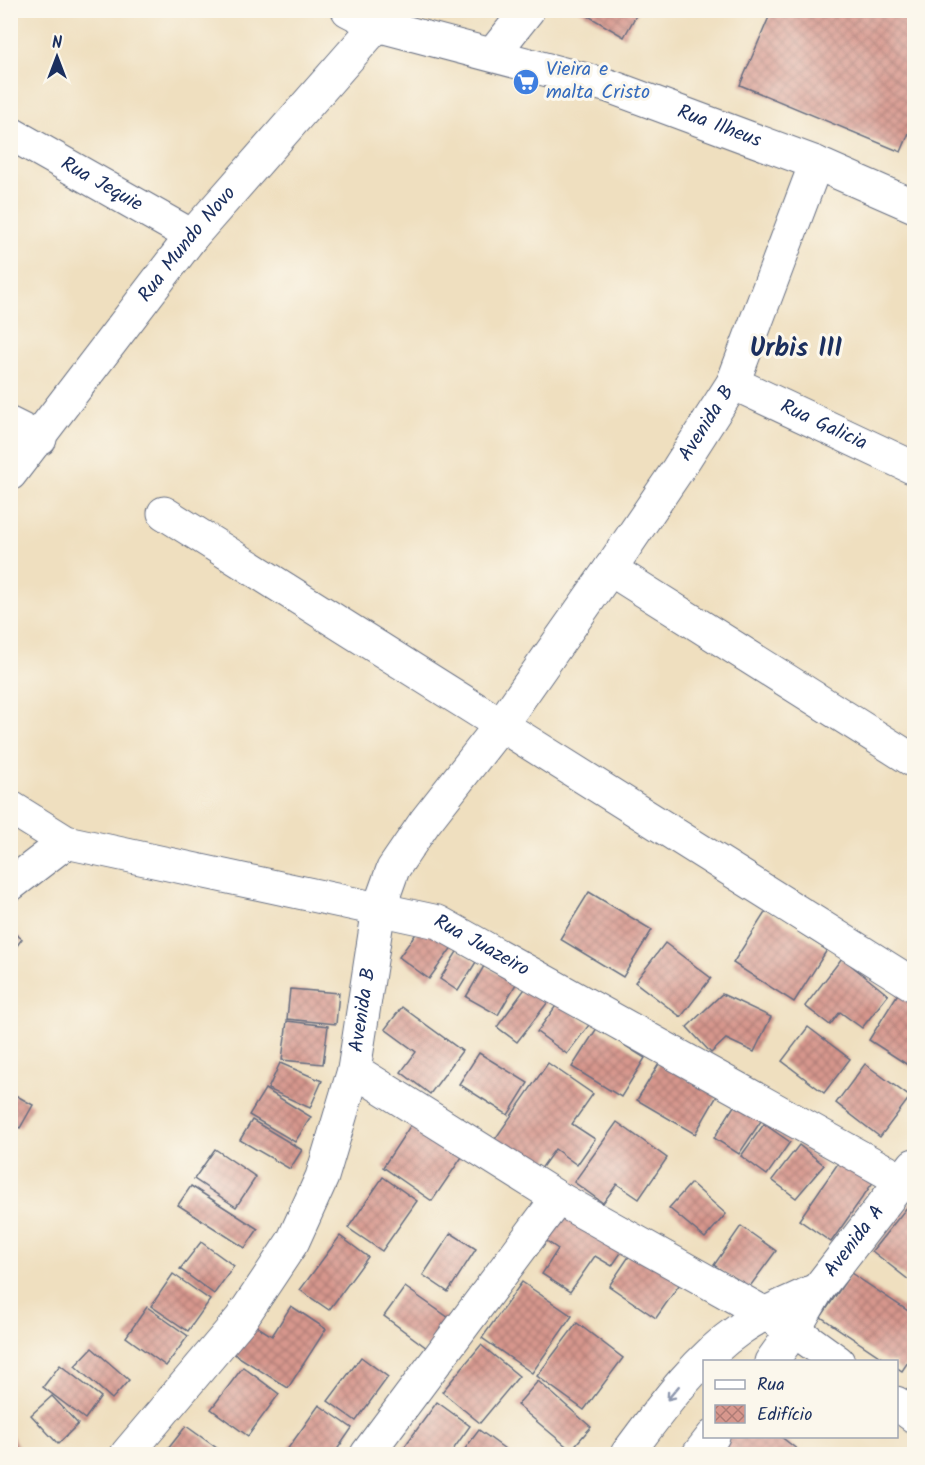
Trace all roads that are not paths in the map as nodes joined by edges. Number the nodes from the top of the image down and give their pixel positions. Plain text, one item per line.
1 (348, 10) edge
2 (528, 10) edge
3 (377, 25) junction
4 (493, 54) junction
5 (10, 133) edge
6 (816, 163) junction
7 (915, 206) edge
8 (192, 236) junction
9 (733, 383) junction
10 (10, 424) edge
11 (40, 439) junction
12 (915, 468) edge
13 (10, 474) edge
14 (164, 513) dead end
15 (610, 569) junction
16 (500, 726) junction
17 (915, 761) edge
18 (10, 807) edge
19 (66, 842) junction
20 (10, 885) edge
21 (379, 908) junction
22 (915, 985) edge
23 (354, 1070) junction
24 (911, 1177) edge
25 (558, 1198) junction
26 (818, 1289) junction
27 (765, 1315) junction
28 (794, 1330) junction
29 (707, 1360) edge
30 (772, 1360) edge
31 (835, 1360) edge
32 (703, 1364) edge
33 (898, 1404) edge
34 (915, 1416) edge
35 (712, 1438) edge
36 (126, 1455) edge
37 (367, 1455) edge
38 (627, 1455) edge
39 (699, 1455) edge

1 - 3 street, Rua Ilheus
2 - 4 street
3 - 4 street, Rua Ilheus
3 - 8 street, Rua Mundo Novo
4 - 6 street, Rua Ilheus
5 - 8 street, Rua Jequie
6 - 7 street, Rua Ilheus
6 - 9 street, Avenida B
8 - 11 street, Rua Mundo Novo
9 - 12 street, Rua Galicia
9 - 15 street, Avenida B
10 - 11 street
11 - 13 street, Rua Mundo Novo
14 - 16 street
15 - 16 street, Avenida B
15 - 17 street
16 - 21 street, Avenida B
16 - 22 street
18 - 19 street, Rua Juazeiro
19 - 20 street
19 - 21 street, Rua Juazeiro
21 - 23 street, Avenida B
21 - 24 street, Rua Juazeiro
23 - 25 street
23 - 36 street, Avenida B
24 - 26 street, Avenida A
25 - 27 street
25 - 37 street
26 - 27 street, Avenida A
26 - 28 street, Avenida A
27 - 28 street
27 -> 29 street, Avenida A
28 - 30 street, Avenida A
28 - 31 street
32 -> 38 street, Avenida A
33 - 34 street
35 - 39 street

